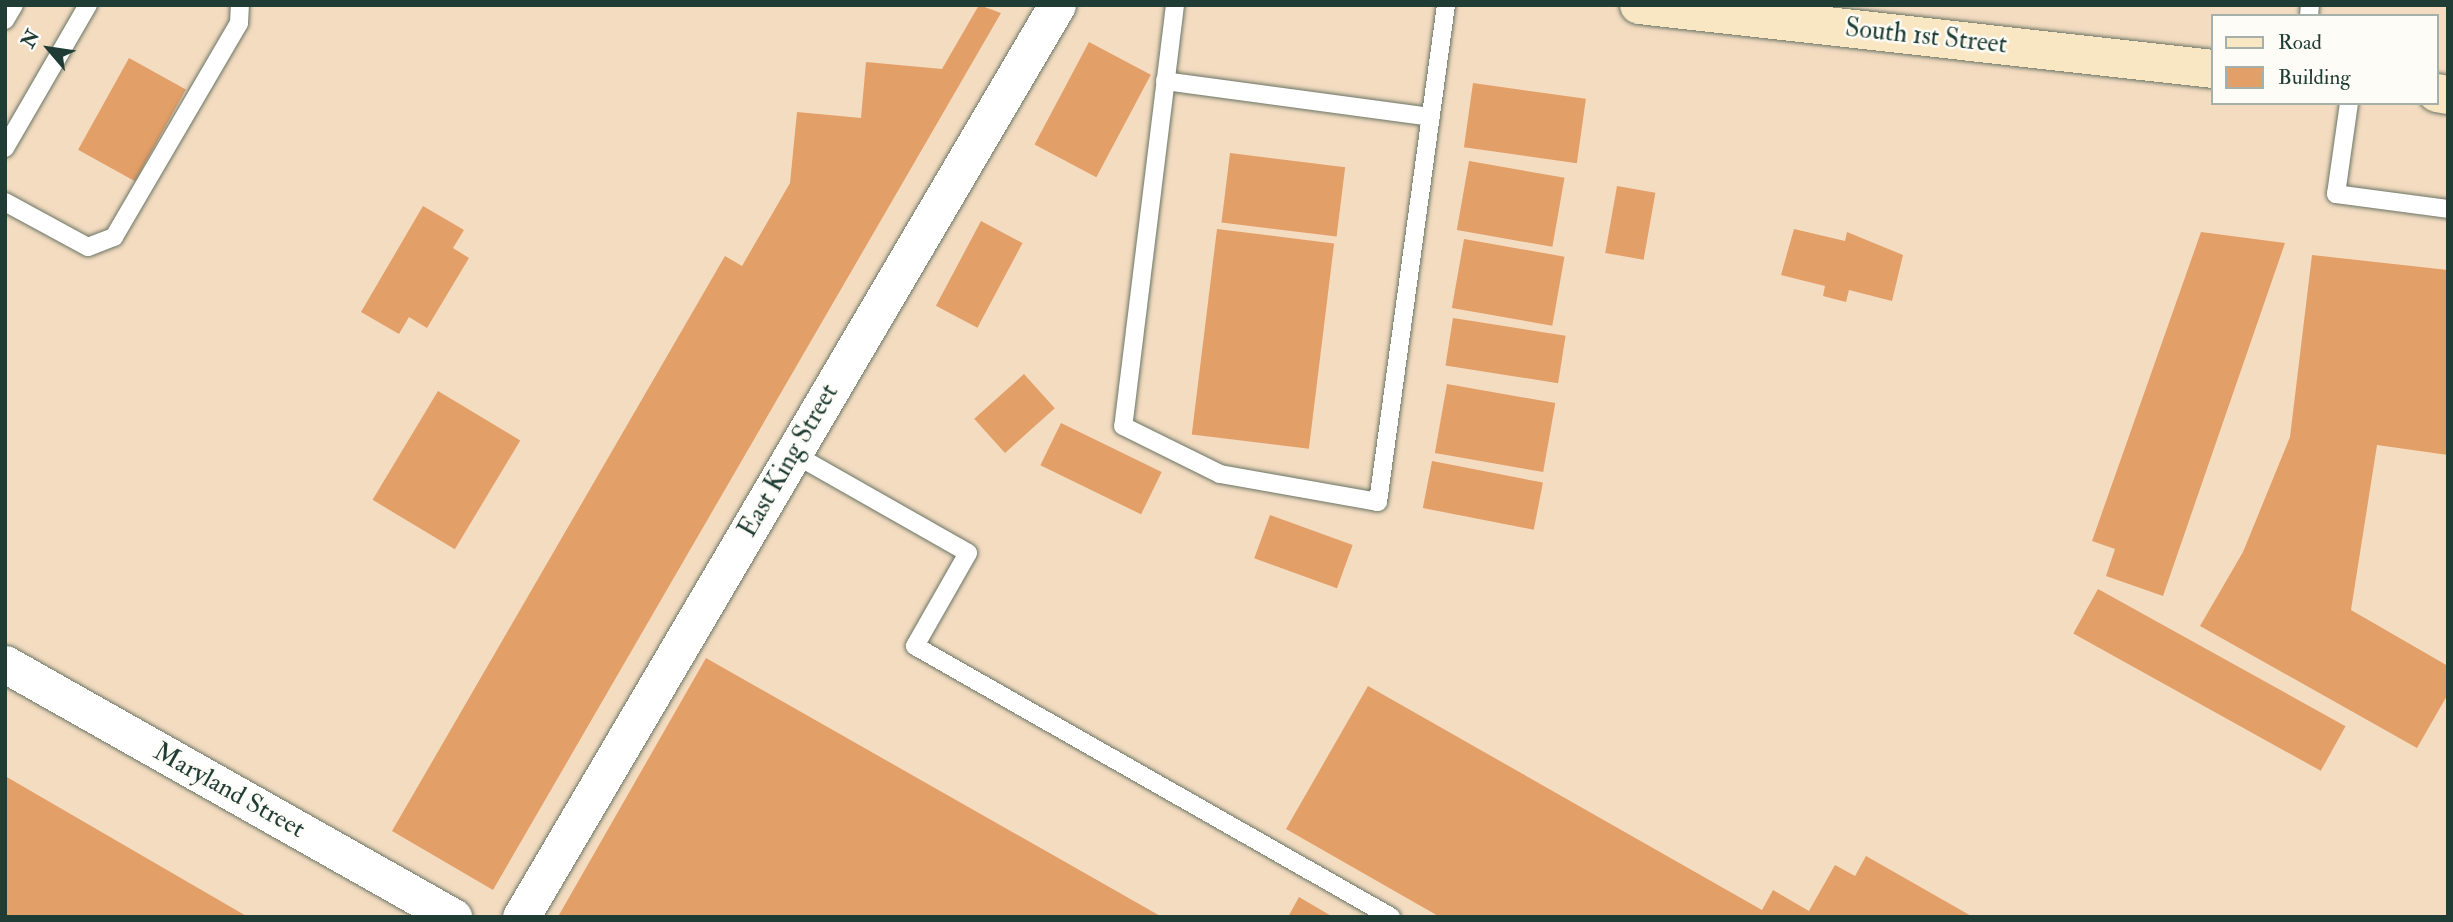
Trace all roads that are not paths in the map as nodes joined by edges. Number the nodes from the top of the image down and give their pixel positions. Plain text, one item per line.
1 (14, 5) edge
2 (88, 5) edge
3 (240, 5) edge
4 (1057, 5) edge
5 (1175, 5) edge
6 (1446, 5) edge
7 (1639, 5) edge
8 (1696, 8) edge
9 (5, 20) edge
10 (2212, 69) edge
11 (1165, 81) junction
12 (2349, 105) edge
13 (1431, 117) junction
14 (5, 148) edge
15 (5, 202) edge
16 (2448, 209) edge
17 (794, 454) junction
18 (5, 664) edge
19 (453, 917) edge
20 (522, 917) edge
21 (1391, 917) edge

1 - 9 lane
2 - 14 lane
3 - 15 lane
4 - 17 street, East King Street
5 - 11 lane
6 - 13 lane
7 - 8 main road, South 1st Street
8 - 10 main road, South 1st Street
11 - 13 lane
11 - 13 lane
12 - 16 lane
17 - 20 street, East King Street
17 - 21 lane
18 - 19 street, Maryland Street

